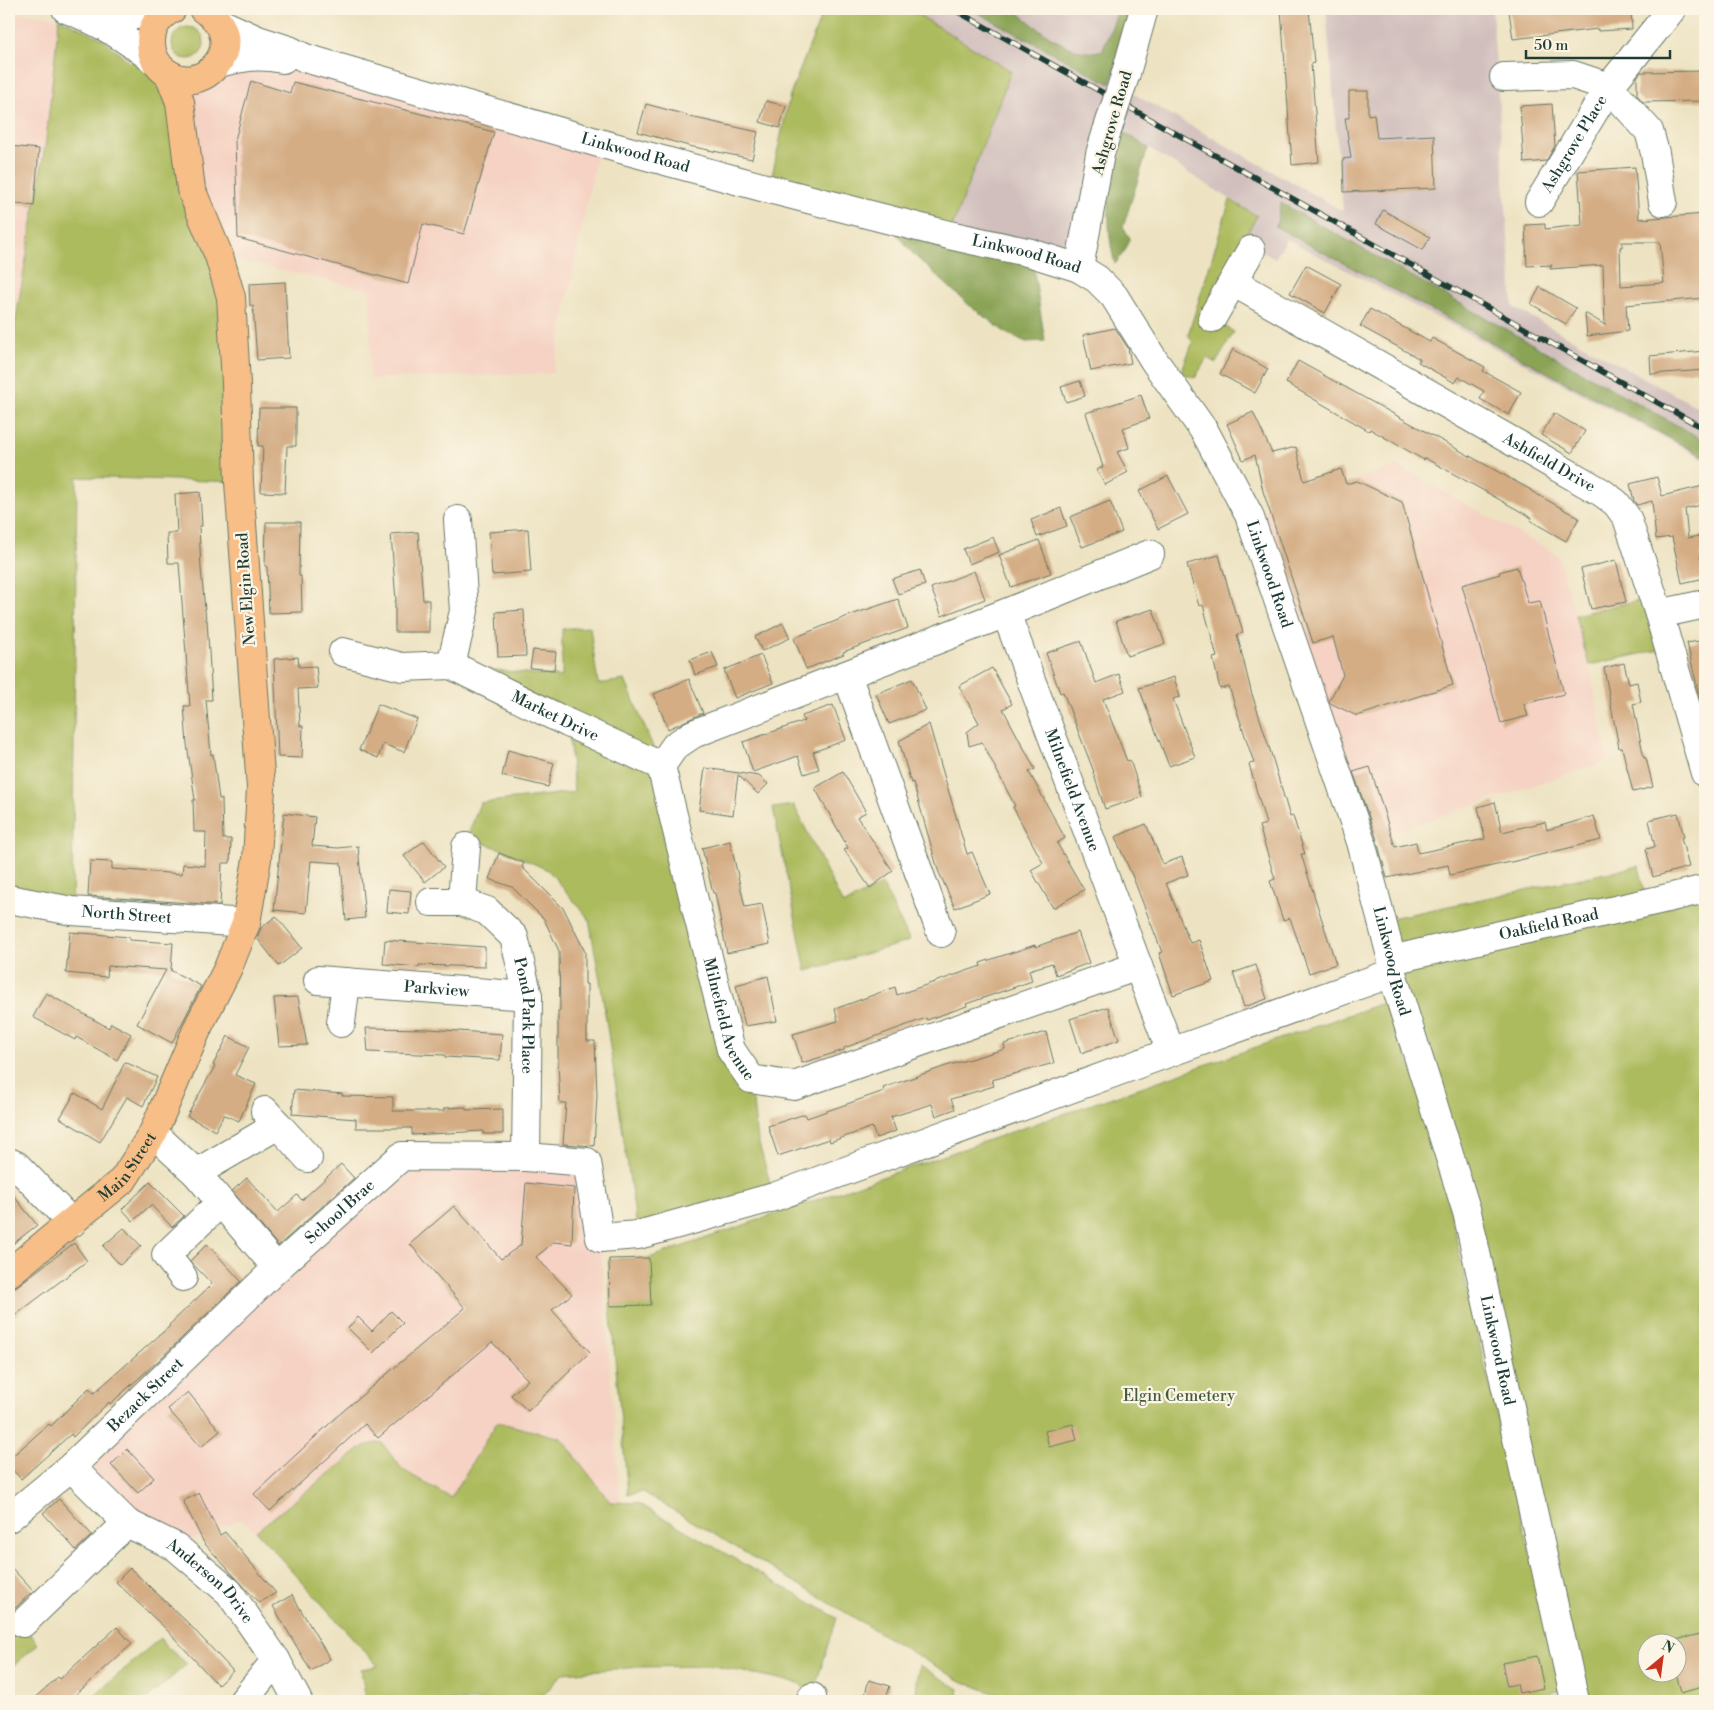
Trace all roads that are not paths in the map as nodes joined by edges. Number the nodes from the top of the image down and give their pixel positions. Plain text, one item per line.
1 (66, 9) edge
2 (113, 9) edge
3 (1144, 9) edge
4 (1672, 9) edge
5 (169, 10) edge
6 (211, 13) edge
7 (305, 58) junction
8 (214, 68) junction
9 (163, 69) junction
10 (1504, 78) dead end
11 (1609, 87) junction
12 (186, 150) junction
13 (1539, 202) dead end
14 (1663, 202) dead end
15 (1251, 250) dead end
16 (1079, 268) junction
17 (1233, 282) junction
18 (1212, 318) dead end
19 (458, 520) dead end
20 (1150, 554) dead end
21 (1705, 604) edge
22 (1006, 613) junction
23 (1659, 614) junction
24 (344, 652) dead end
25 (451, 665) junction
26 (847, 675) junction
27 (661, 766) junction
28 (1705, 771) edge
29 (466, 847) dead end
30 (1705, 889) edge
31 (9, 899) edge
32 (431, 902) dead end
33 (462, 902) junction
34 (246, 923) junction
35 (941, 933) dead end
36 (1138, 966) junction
37 (1392, 966) junction
38 (318, 980) dead end
39 (346, 982) junction
40 (528, 996) junction
41 (340, 1023) dead end
42 (199, 1025) joint
43 (1171, 1052) junction
44 (152, 1133) junction
45 (308, 1158) dead end
46 (526, 1158) junction
47 (9, 1162) edge
48 (196, 1173) junction
49 (222, 1202) junction
50 (72, 1223) junction
51 (277, 1268) junction
52 (9, 1273) edge
53 (183, 1277) dead end
54 (71, 1467) junction
55 (9, 1518) edge
56 (127, 1523) junction
57 (23, 1623) dead end
58 (276, 1660) junction
59 (243, 1701) edge
60 (298, 1701) edge
61 (1575, 1701) edge

1 - 9 street
2 - 5 street
3 - 16 street, Ashgrove Road, bridge
4 - 11 street, Ashgrove Place
5 - 9 main road, New Elgin Road
6 - 7 street, Linkwood Road
6 - 8 main road, New Elgin Road
7 - 8 street, Linkwood Road
7 - 16 street, Linkwood Road
8 - 9 main road
8 - 12 main road, New Elgin Road
9 - 12 main road, New Elgin Road
10 - 11 street, Ashgrove Place
11 - 13 street, Ashgrove Place
11 - 14 street, Ashgrove Place
12 - 34 main road, New Elgin Road
15 - 17 street
16 - 37 street, Linkwood Road
17 - 18 street
17 - 23 street, Ashfield Drive
19 - 25 street
20 - 22 street
21 - 23 street
22 - 26 street
22 - 36 street, Milnefield Avenue
23 - 28 street, Ashfield Drive
24 - 25 street, Market Drive
25 - 27 street, Market Drive
26 - 27 street
26 - 35 street
27 - 36 street, Milnefield Avenue
29 - 33 street
30 - 37 street, Oakfield Road
31 - 34 street, North Street
32 - 33 street, Pond Park Place
33 - 40 street, Pond Park Place
34 - 42 main road, New Elgin Road
36 - 43 street, Milnefield Avenue
37 - 43 street
37 - 61 street, Linkwood Road
38 - 39 street, Parkview
39 - 40 street, Parkview
39 - 41 street
40 - 46 street, Pond Park Place
42 - 44 main road, Main Street
43 - 46 street, School Brae
44 - 48 street
44 - 50 main road, Main Street
45 - 48 street
46 - 51 street, School Brae
47 - 50 street
48 - 49 street
49 - 51 street
49 - 53 street
50 - 52 main road, Main Street
51 - 54 street, Bezack Street
54 - 55 street, Bezack Street
54 - 56 street, Anderson Drive
56 - 57 street
56 - 58 street, Anderson Drive
58 - 59 street
58 - 60 street, Anderson Drive

